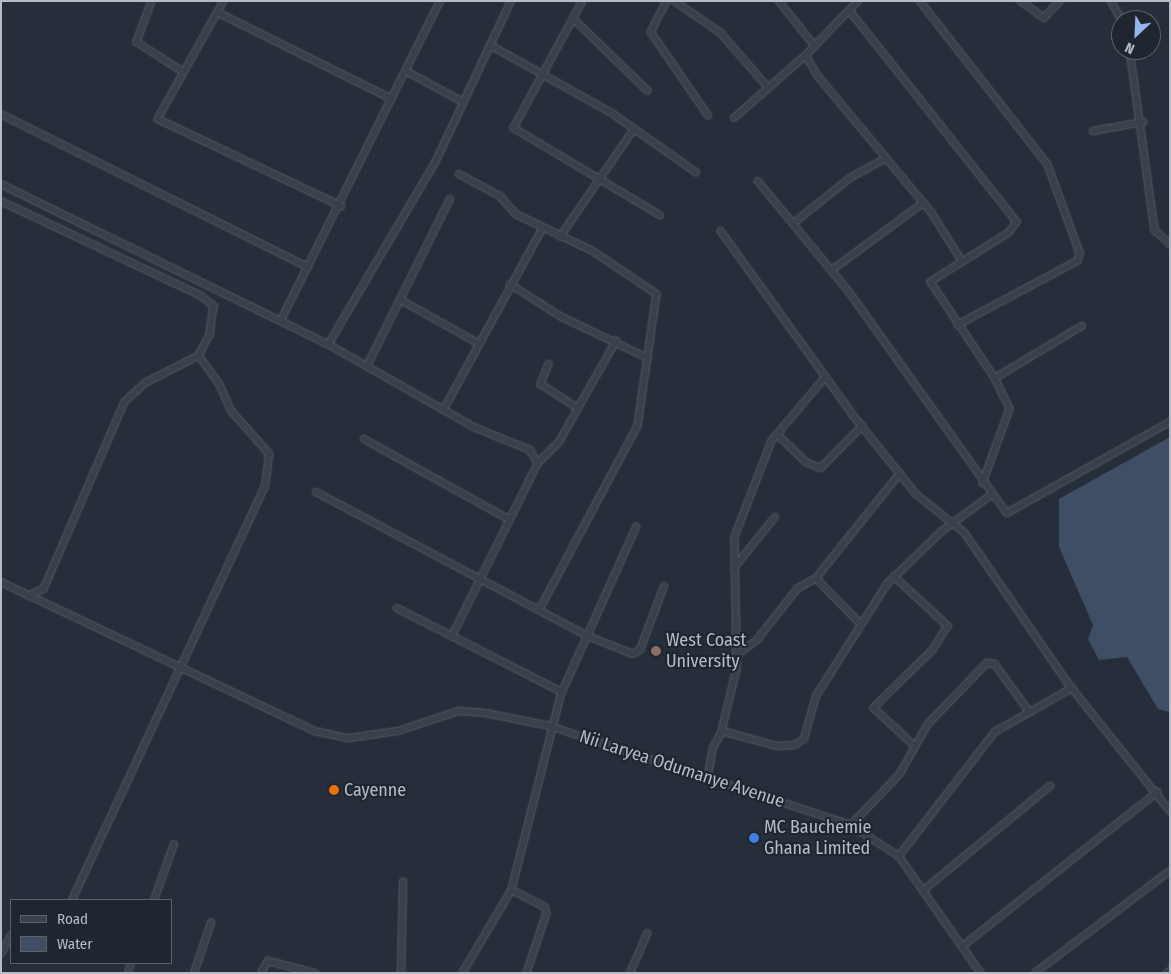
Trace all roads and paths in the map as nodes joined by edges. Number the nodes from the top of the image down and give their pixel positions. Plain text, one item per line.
1 (152, 1) edge
2 (224, 1) edge
3 (440, 1) edge
4 (511, 1) edge
5 (583, 1) edge
6 (667, 1) edge
7 (675, 1) edge
8 (779, 1) edge
9 (858, 1) edge
10 (920, 1) edge
11 (1021, 1) edge
12 (1060, 1) edge
13 (850, 11) junction
14 (218, 13) junction
15 (576, 21) junction
16 (490, 45) junction
17 (815, 46) junction
18 (806, 55) junction
19 (1132, 60) edge
20 (182, 71) junction
21 (406, 71) junction
22 (545, 73) junction
23 (768, 87) junction
24 (648, 91) dead end
25 (392, 99) junction
26 (463, 102) junction
27 (1, 114) edge
28 (708, 115) dead end
29 (734, 118) dead end
30 (1143, 122) junction
31 (634, 129) junction
32 (1093, 131) dead end
33 (884, 158) junction
34 (696, 172) dead end
35 (459, 174) dead end
36 (598, 180) junction
37 (758, 181) dead end
38 (1, 184) edge
39 (450, 199) dead end
40 (1, 200) edge
41 (923, 203) junction
42 (340, 206) junction
43 (660, 215) dead end
44 (795, 222) junction
45 (542, 228) junction
46 (721, 231) dead end
47 (560, 237) junction
48 (1170, 244) edge
49 (961, 259) junction
50 (308, 267) junction
51 (832, 270) junction
52 (510, 284) junction
53 (401, 300) junction
54 (281, 320) junction
55 (958, 325) junction
56 (1082, 326) dead end
57 (616, 342) junction
58 (478, 343) junction
59 (328, 345) junction
60 (199, 356) junction
61 (648, 358) junction
62 (548, 364) dead end
63 (367, 366) junction
64 (826, 377) junction
65 (995, 378) junction
66 (576, 407) junction
67 (444, 409) junction
68 (1170, 422) edge
69 (862, 426) junction
70 (777, 434) junction
71 (364, 439) dead end
72 (538, 463) junction
73 (900, 473) junction
74 (984, 483) junction
75 (316, 492) dead end
76 (992, 495) junction
77 (775, 518) dead end
78 (510, 520) junction
79 (952, 524) junction
80 (636, 527) dead end
81 (734, 568) junction
82 (894, 576) junction
83 (482, 578) junction
84 (816, 578) junction
85 (1, 582) edge
86 (664, 586) dead end
87 (29, 596) junction
88 (397, 608) dead end
89 (541, 608) junction
90 (860, 623) junction
91 (452, 636) junction
92 (588, 636) junction
93 (737, 655) junction
94 (179, 668) junction
95 (1072, 688) junction
96 (562, 692) junction
97 (1029, 711) junction
98 (550, 726) junction
99 (722, 732) junction
100 (914, 745) junction
101 (708, 775) junction
102 (1050, 786) dead end
103 (1157, 792) junction
104 (1170, 811) edge
105 (851, 825) junction
106 (174, 844) dead end
107 (899, 856) junction
108 (1170, 870) edge
109 (403, 882) dead end
110 (925, 889) junction
111 (512, 890) junction
112 (72, 899) edge
113 (154, 899) edge
114 (211, 923) dead end
115 (647, 934) dead end
116 (10, 937) edge
117 (963, 946) junction
118 (1, 954) edge
119 (194, 973) edge
120 (261, 973) edge
121 (315, 973) edge
122 (400, 973) edge
123 (463, 973) edge
124 (527, 973) edge
125 (630, 973) edge
126 (981, 973) edge
127 (1035, 973) edge

1 - 20 street
2 - 14 street
3 - 21 street
4 - 16 street
5 - 15 street
6 - 28 street
7 - 23 street
8 - 17 street
9 - 13 street
10 - 55 street
11 - 12 street
13 - 17 street
13 - 49 street
14 - 20 street
14 - 25 street
15 - 22 street
15 - 24 street
16 - 22 street
16 - 26 street
17 - 18 street
18 - 23 street
18 - 33 street
19 - 30 street
20 - 42 street
21 - 25 street
21 - 26 street
22 - 31 street
22 - 36 street
23 - 29 street
25 - 42 street
26 - 59 street
27 - 50 street
30 - 32 street
30 - 48 street
31 - 34 street
31 - 36 street
33 - 41 street
33 - 44 street
35 - 45 street
36 - 43 street
36 - 47 street
37 - 44 street
38 - 54 street
39 - 53 street
40 - 60 street
41 - 49 street
41 - 51 street
42 - 50 street
44 - 51 street
45 - 47 street
45 - 52 street
46 - 64 street
47 - 61 street
49 - 55 street
50 - 54 street
51 - 74 street
52 - 57 street
52 - 58 street
53 - 58 street
53 - 63 street
54 - 59 street
55 - 65 street
56 - 65 street
57 - 61 street
57 - 66 street
58 - 67 street
59 - 63 street
60 - 87 street
60 - 94 street
61 - 89 street
62 - 66 street
63 - 67 street
64 - 69 street
64 - 70 street
65 - 74 street
66 - 72 street
67 - 72 street
68 - 76 street
69 - 70 street
69 - 73 street
70 - 81 street
71 - 78 street
72 - 78 street
73 - 79 street
73 - 84 street
74 - 76 street
75 - 83 street
76 - 79 street
77 - 81 street
78 - 83 street
79 - 82 street
79 - 95 street
80 - 92 street
81 - 93 street
82 - 90 street
82 - 100 street
83 - 89 street
83 - 91 street
84 - 90 street
84 - 93 street
85 - 87 street, Nii Laryea Odumanye Avenue
86 - 92 street
87 - 94 street, Nii Laryea Odumanye Avenue
88 - 91 street
89 - 92 street
90 - 99 street
91 - 96 street
92 - 96 street
93 - 99 street
94 - 98 street, Nii Laryea Odumanye Avenue
94 - 112 street
95 - 97 street
95 - 103 street
96 - 98 street
97 - 100 street
97 - 107 street
98 - 101 street, Nii Laryea Odumanye Avenue
98 - 111 street
99 - 101 street
100 - 105 street
101 - 105 street, Nii Laryea Odumanye Avenue
102 - 110 street
103 - 104 street
103 - 117 street
105 - 107 street, Nii Laryea Odumanye Avenue
106 - 113 street
107 - 110 street, Nii Laryea Odumanye Avenue
108 - 127 street
109 - 122 street
110 - 117 street, Nii Laryea Odumanye Avenue
111 - 123 street
111 - 124 street
114 - 119 street
115 - 125 street
116 - 118 street
117 - 126 street, Nii Laryea Odumanye Avenue
120 - 121 street

